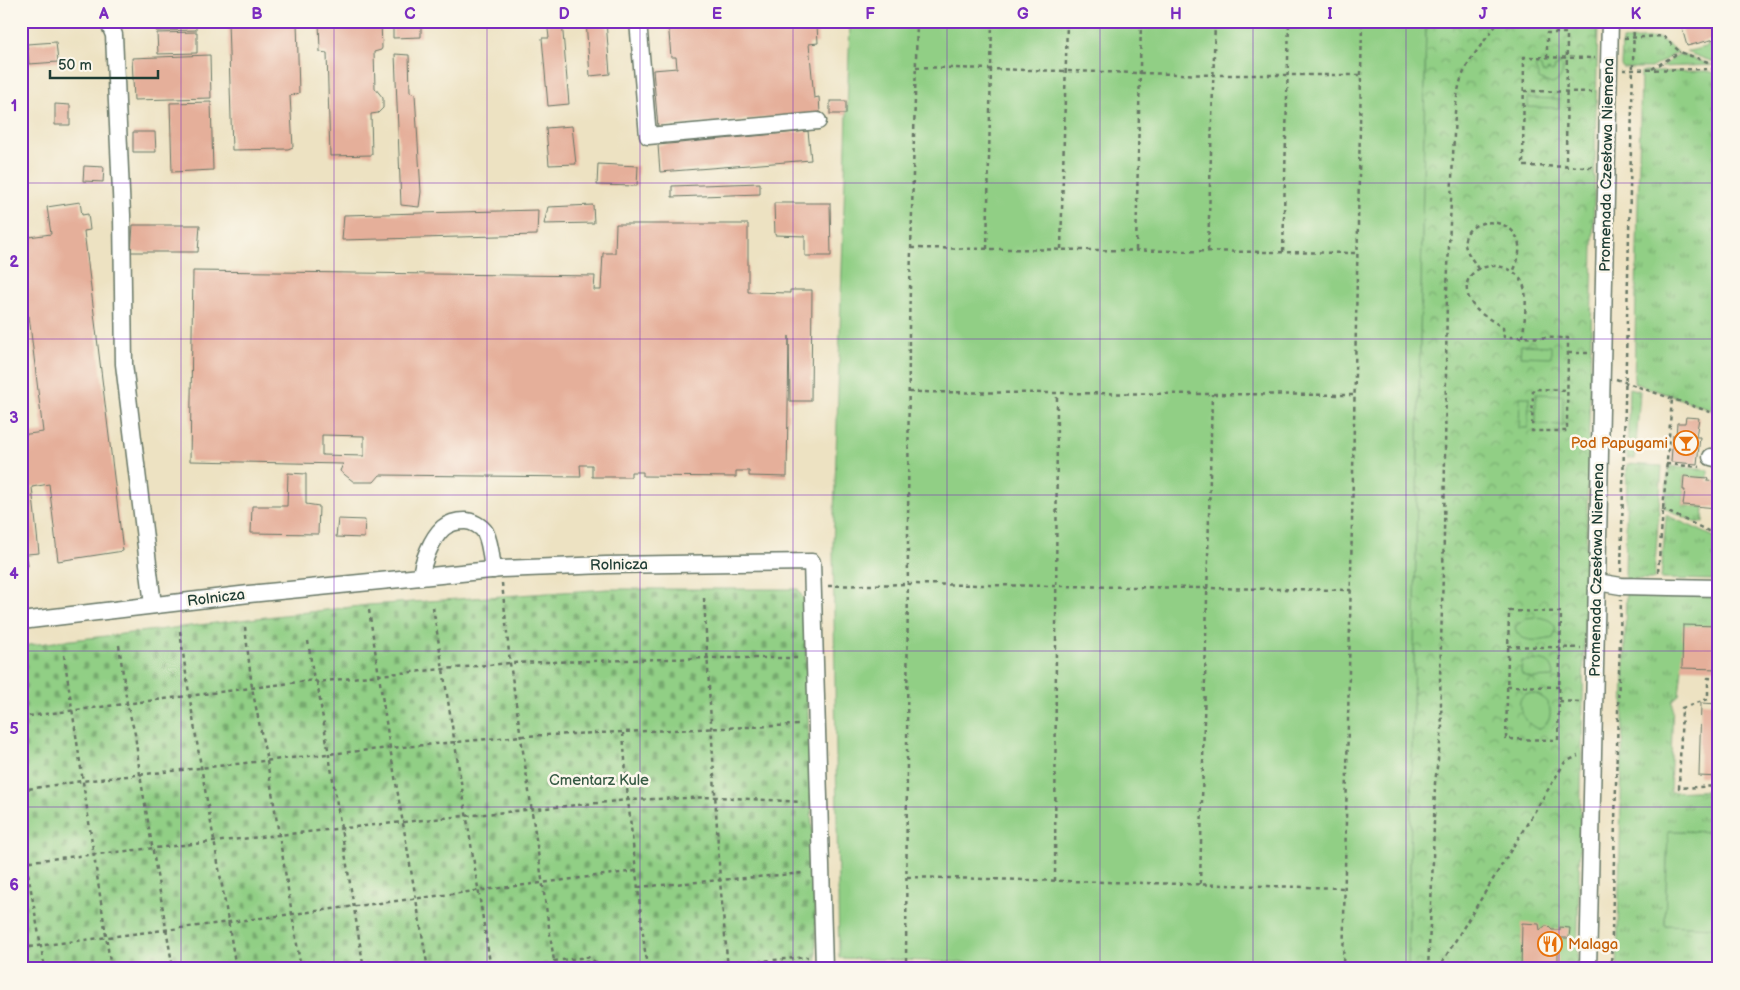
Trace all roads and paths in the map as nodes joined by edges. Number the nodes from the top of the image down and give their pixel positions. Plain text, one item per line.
1 (108, 21) edge
2 (638, 21) edge
3 (917, 21) edge
4 (992, 21) edge
5 (1067, 21) edge
6 (1141, 21) edge
7 (1215, 21) edge
8 (1289, 21) edge
9 (1362, 21) edge
10 (1499, 21) edge
11 (1634, 21) edge
12 (1610, 29) edge
13 (1633, 38) junction
14 (1680, 52) junction
15 (1547, 58) junction
16 (1567, 58) junction
17 (1590, 58) dead end
18 (916, 67) junction
19 (1719, 67) edge
20 (991, 69) junction
21 (1609, 70) junction
22 (1633, 70) junction
23 (1650, 70) junction
24 (1066, 71) junction
25 (1140, 73) junction
26 (1214, 75) junction
27 (1287, 75) junction
28 (1361, 75) junction
29 (1524, 91) junction
30 (1567, 92) junction
31 (1590, 92) dead end
32 (818, 122) dead end
33 (1566, 167) junction
34 (1589, 167) dead end
35 (911, 248) junction
36 (986, 249) junction
37 (1061, 250) junction
38 (1136, 250) junction
39 (1208, 251) junction
40 (1283, 252) junction
41 (1358, 253) junction
42 (1478, 269) junction
43 (1513, 272) junction
44 (1523, 337) junction
45 (1568, 353) junction
46 (1583, 353) dead end
47 (1602, 374) junction
48 (1626, 383) junction
49 (1568, 390) junction
50 (909, 392) junction
51 (1057, 393) junction
52 (1212, 394) junction
53 (1354, 395) junction
54 (1672, 399) junction
55 (1719, 415) edge
56 (1715, 458) edge
57 (1666, 464) junction
58 (1662, 509) junction
59 (1719, 536) edge
60 (497, 570) junction
61 (421, 577) junction
62 (1597, 582) junction
63 (909, 584) junction
64 (814, 586) junction
65 (1055, 586) junction
66 (1621, 586) junction
67 (1656, 586) junction
68 (1207, 588) junction
69 (1719, 588) edge
70 (1351, 590) junction
71 (704, 598) dead end
72 (153, 606) junction
73 (433, 607) dead end
74 (369, 610) dead end
75 (21, 621) edge
76 (245, 627) dead end
77 (180, 631) dead end
78 (308, 641) dead end
79 (119, 645) dead end
80 (1508, 646) junction
81 (1561, 648) junction
82 (1579, 648) dead end
83 (64, 656) dead end
84 (707, 658) junction
85 (803, 658) dead end
86 (510, 662) junction
87 (442, 668) junction
88 (378, 674) junction
89 (1719, 679) edge
90 (315, 681) junction
91 (1507, 686) junction
92 (1560, 687) junction
93 (252, 688) junction
94 (188, 696) junction
95 (1559, 702) junction
96 (1578, 702) dead end
97 (127, 703) junction
98 (71, 711) junction
99 (21, 717) edge
100 (799, 725) dead end
101 (711, 729) junction
102 (623, 733) junction
103 (521, 736) junction
104 (454, 742) junction
105 (390, 748) junction
106 (1592, 748) junction
107 (327, 754) junction
108 (267, 761) junction
109 (200, 769) junction
110 (140, 775) junction
111 (82, 781) junction
112 (1719, 786) edge
113 (21, 790) edge
114 (716, 797) junction
115 (628, 800) junction
116 (802, 802) dead end
117 (532, 808) junction
118 (466, 815) junction
119 (403, 822) junction
120 (340, 828) junction
121 (21, 834) edge
122 (279, 834) junction
123 (215, 841) junction
124 (152, 848) junction
125 (93, 854) junction
126 (26, 861) junction
127 (21, 862) edge
128 (636, 871) junction
129 (804, 873) dead end
130 (908, 876) junction
131 (1054, 880) junction
132 (720, 881) junction
133 (543, 883) junction
134 (1200, 884) junction
135 (638, 887) junction
136 (1344, 888) junction
137 (478, 890) junction
138 (416, 899) junction
139 (354, 906) junction
140 (292, 913) junction
141 (228, 921) junction
142 (167, 930) junction
143 (106, 938) junction
144 (41, 946) junction
145 (21, 948) edge
146 (554, 960) junction
147 (824, 962) edge
148 (727, 964) junction
149 (45, 969) edge
150 (111, 969) edge
151 (173, 969) edge
152 (236, 969) edge
153 (301, 969) edge
154 (364, 969) edge
155 (428, 969) edge
156 (491, 969) edge
157 (555, 969) edge
158 (605, 969) edge
159 (647, 969) edge
160 (670, 969) edge
161 (728, 969) edge
162 (906, 969) edge
163 (1343, 969) edge
164 (1428, 969) edge
165 (1438, 969) edge
166 (1588, 969) edge
167 (1611, 969) edge

1 - 72 street
2 - 32 street
3 - 18 path
4 - 20 path
5 - 24 path
6 - 25 path
7 - 26 path
8 - 27 path
9 - 28 path
10 - 164 path
11 - 13 path
12 - 13 path
12 - 21 street, Promenada Czesława Niemena
13 - 14 path
13 - 22 path
14 - 19 path
14 - 23 path
15 - 16 path
15 - 16 path
15 - 29 path
16 - 17 path
16 - 30 path
18 - 20 path
18 - 35 path
19 - 23 path
20 - 24 path
20 - 36 path
21 - 22 path
21 - 47 street, Promenada Czesława Niemena
22 - 23 path
22 - 48 path
24 - 25 path
24 - 37 path
25 - 26 path
25 - 38 path
26 - 27 path
26 - 39 path
27 - 28 path
27 - 40 path
28 - 41 path
29 - 30 path
29 - 33 path
30 - 31 path
30 - 33 path
33 - 34 path
35 - 36 path
35 - 50 path
36 - 37 path
37 - 38 path
38 - 39 path
39 - 40 path
40 - 41 path
41 - 53 path
42 - 43 path
42 - 43 path
42 - 44 path
43 - 44 path
44 - 45 path
45 - 46 path
45 - 49 path
47 - 48 path
47 - 62 street, Promenada Czesława Niemena
48 - 54 path
48 - 66 path
49 - 49 path
50 - 51 path
50 - 63 path
51 - 52 path
51 - 65 path
52 - 53 path
52 - 68 path
53 - 70 path
54 - 55 path
54 - 57 path
56 - 57 path
57 - 58 path
58 - 59 path
58 - 67 path
60 - 61 street, Rolnicza
60 - 61 street
60 - 64 street, Rolnicza
60 - 86 path
61 - 72 street, Rolnicza
62 - 66 street
62 - 106 street, Promenada Czesława Niemena
63 - 64 path
63 - 65 path
63 - 130 path
64 - 147 street, Rolnicza
65 - 68 path
65 - 131 path
66 - 67 street
66 - 167 path
67 - 69 street
68 - 70 path
68 - 134 path
70 - 136 path
71 - 84 path
72 - 75 street, Rolnicza
73 - 87 path
74 - 88 path
76 - 93 path
77 - 94 path
78 - 90 path
79 - 97 path
80 - 81 path
80 - 81 path
80 - 91 path
81 - 82 path
81 - 92 path
83 - 98 path
84 - 85 path
84 - 86 path
84 - 101 path
86 - 87 path
86 - 103 path
87 - 88 path
87 - 104 path
88 - 90 path
88 - 105 path
89 - 112 path
90 - 93 path
90 - 107 path
91 - 92 path
91 - 95 path
92 - 95 path
93 - 94 path
93 - 108 path
94 - 97 path
94 - 109 path
95 - 96 path
97 - 98 path
97 - 110 path
98 - 99 path
98 - 111 path
100 - 101 path
101 - 102 path
101 - 114 path
102 - 103 path
102 - 115 path
103 - 104 path
103 - 117 path
104 - 105 path
104 - 118 path
105 - 107 path
105 - 119 path
106 - 165 path
106 - 166 street, Promenada Czesława Niemena
107 - 108 path
107 - 120 path
108 - 109 path
108 - 122 path
109 - 110 path
109 - 123 path
110 - 111 path
110 - 124 path
111 - 113 path
111 - 125 path
114 - 115 path
114 - 116 path
114 - 132 path
115 - 117 path
115 - 128 path
117 - 118 path
117 - 133 path
118 - 119 path
118 - 137 path
119 - 120 path
119 - 138 path
120 - 122 path
120 - 139 path
121 - 126 path
122 - 123 path
122 - 140 path
123 - 124 path
123 - 141 path
124 - 125 path
124 - 142 path
125 - 126 path
125 - 143 path
126 - 127 path
126 - 144 path
128 - 133 path
128 - 135 path
129 - 132 path
130 - 131 path
130 - 162 path
131 - 134 path
132 - 135 path
132 - 148 path
133 - 137 path
133 - 146 path
134 - 136 path
135 - 159 path
136 - 163 path
137 - 138 path
137 - 156 path
138 - 139 path
138 - 155 path
139 - 140 path
139 - 154 path
140 - 141 path
140 - 153 path
141 - 142 path
141 - 152 path
142 - 143 path
142 - 151 path
143 - 144 path
143 - 150 path
144 - 145 path
144 - 149 path
146 - 157 path
146 - 158 path
147 - 148 path
148 - 160 path
148 - 161 path

